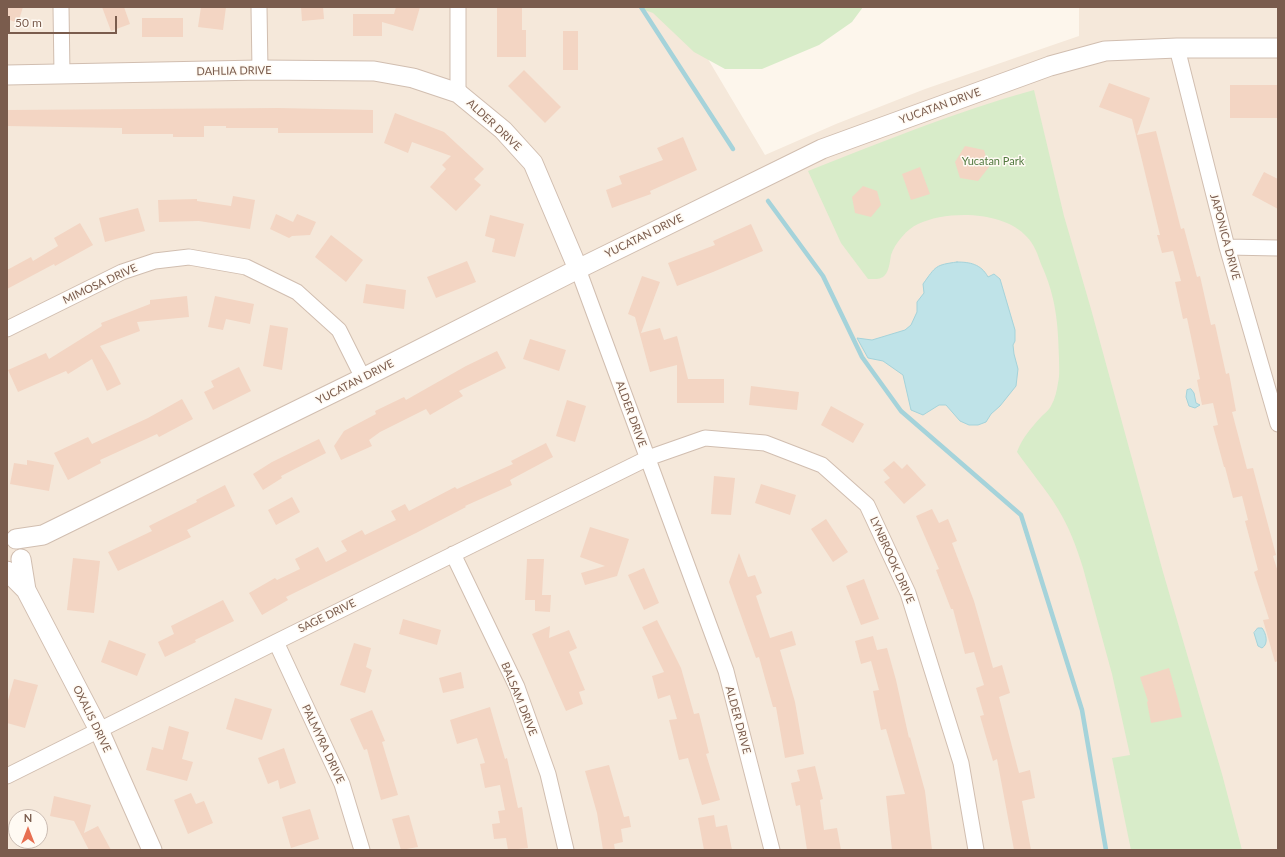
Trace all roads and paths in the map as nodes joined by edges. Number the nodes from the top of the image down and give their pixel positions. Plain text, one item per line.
1 (61, 7) edge
2 (259, 7) edge
3 (458, 7) edge
4 (1177, 48) junction
5 (1278, 48) edge
6 (260, 70) junction
7 (62, 74) junction
8 (7, 75) edge
9 (458, 93) junction
10 (1227, 247) junction
11 (1278, 248) edge
12 (578, 269) junction
13 (7, 329) edge
14 (363, 378) junction
15 (1278, 424) edge
16 (648, 458) junction
17 (15, 551) edge
18 (453, 554) junction
19 (7, 571) edge
20 (26, 590) junction
21 (276, 642) junction
22 (99, 730) junction
23 (7, 776) edge
24 (152, 850) edge
25 (362, 850) edge
26 (566, 850) edge
27 (772, 850) edge
28 (976, 850) edge

1 - 7 street
2 - 6 street
3 - 9 street, ALDER DRIVE
4 - 5 street, YUCATAN DRIVE
4 - 10 street, JAPONICA DRIVE
4 - 12 street, YUCATAN DRIVE
6 - 7 street, DAHLIA DRIVE
6 - 9 street, DAHLIA DRIVE
7 - 8 street, DAHLIA DRIVE
9 - 12 street, ALDER DRIVE
10 - 11 street
10 - 15 street, JAPONICA DRIVE
12 - 14 street, YUCATAN DRIVE
12 - 16 street, ALDER DRIVE
13 - 14 street, MIMOSA DRIVE
14 - 17 street, YUCATAN DRIVE
16 - 18 street, SAGE DRIVE
16 - 27 street, ALDER DRIVE
16 - 28 street, LYNBROOK DRIVE
17 - 20 street, OXALIS DRIVE
18 - 21 street, SAGE DRIVE
18 - 26 street, BALSAM DRIVE
19 - 20 street, OXALIS DRIVE
20 - 22 street, OXALIS DRIVE
21 - 22 street, SAGE DRIVE
21 - 25 street, PALMYRA DRIVE
22 - 23 street, SAGE DRIVE
22 - 24 street, OXALIS DRIVE

